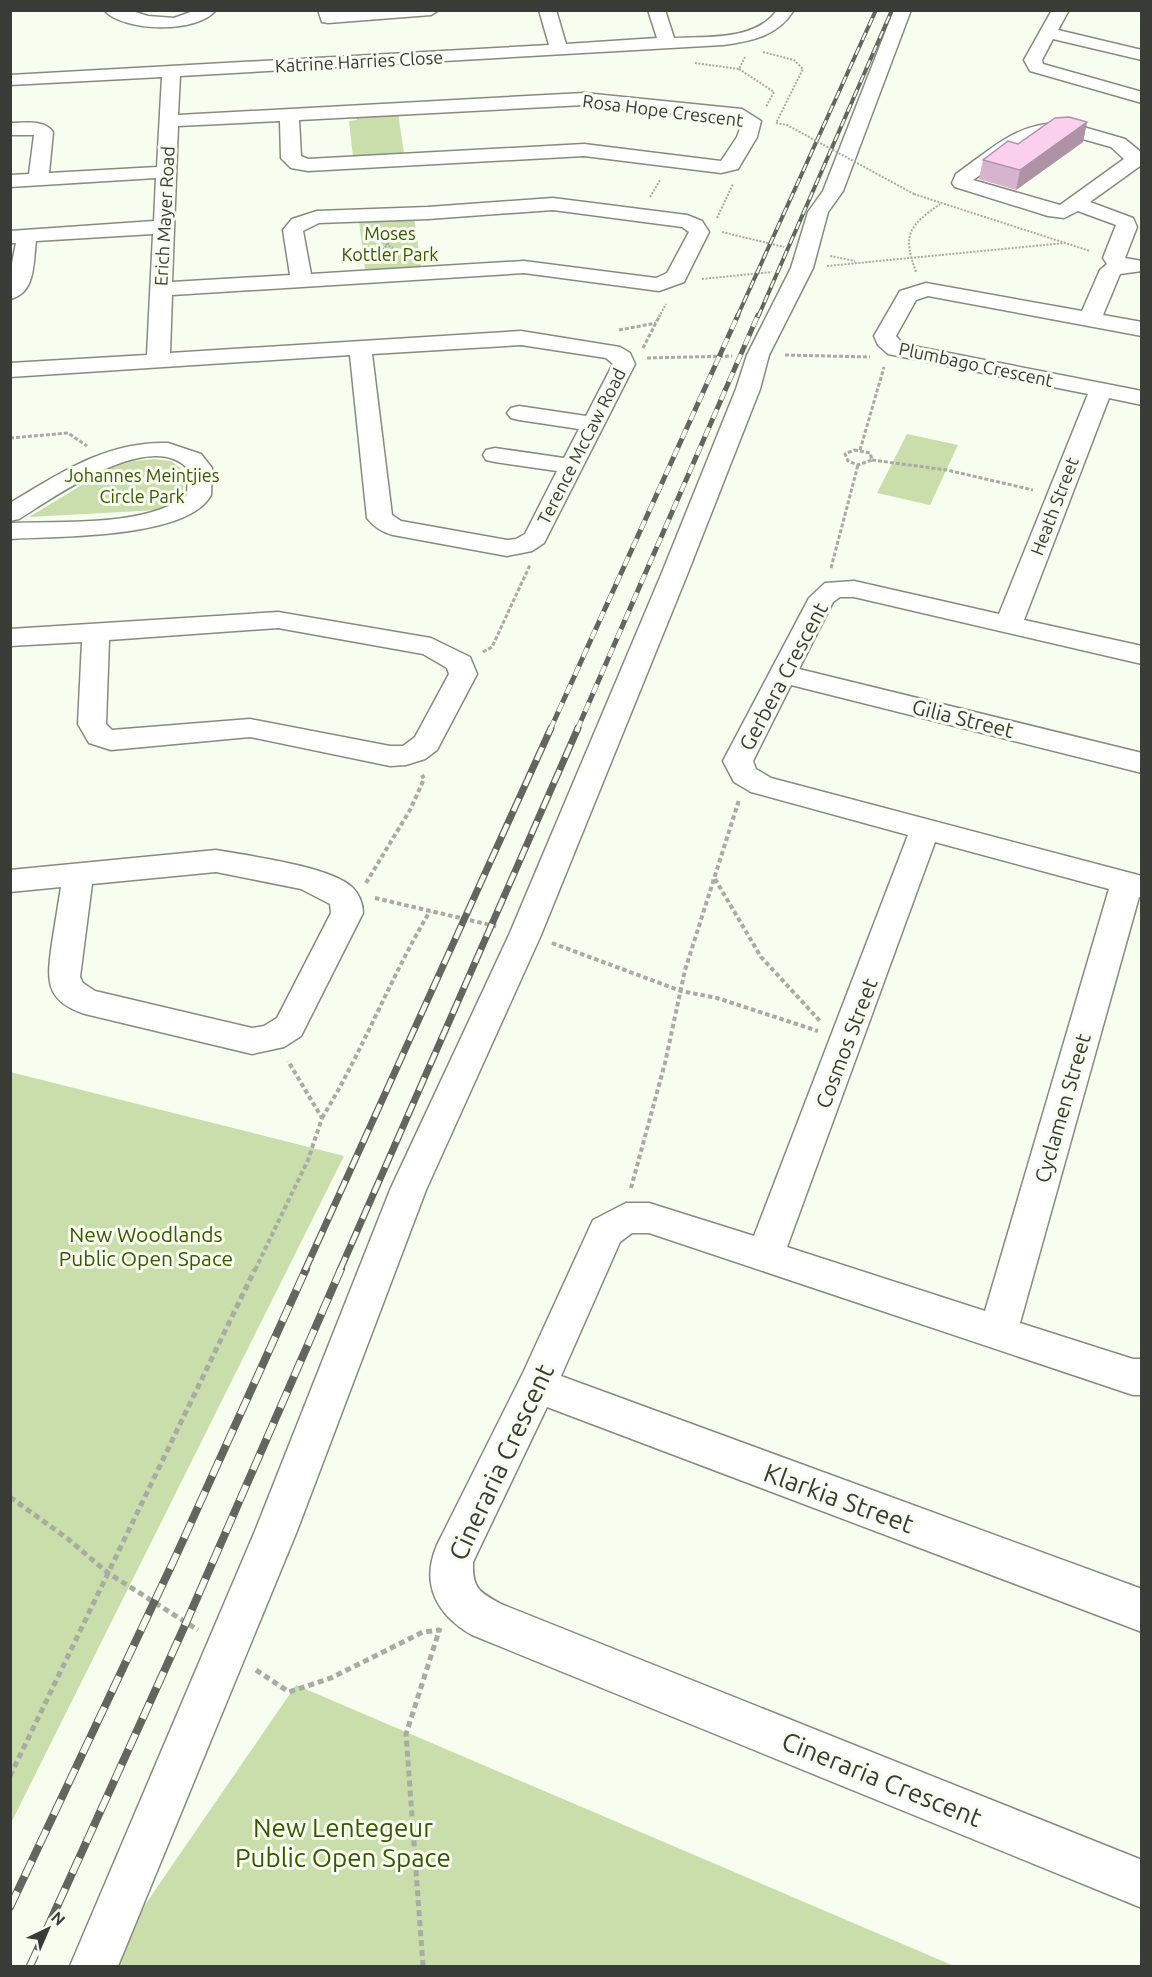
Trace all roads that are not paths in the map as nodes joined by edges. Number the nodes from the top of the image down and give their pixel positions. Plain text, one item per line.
1 (112, 10) edge
2 (208, 10) edge
3 (431, 10) edge
4 (547, 10) edge
5 (656, 10) edge
6 (786, 10) edge
7 (903, 10) edge
8 (1061, 10) edge
9 (327, 14) edge
10 (1048, 33) junction
11 (667, 44) junction
12 (559, 50) junction
13 (1142, 55) edge
14 (332, 62) junction
15 (171, 71) junction
16 (10, 80) edge
17 (1142, 98) edge
18 (289, 115) junction
19 (169, 121) junction
20 (10, 129) edge
21 (166, 172) junction
22 (38, 180) junction
23 (10, 182) edge
24 (1076, 204) junction
25 (164, 227) junction
26 (19, 237) edge
27 (1116, 262) junction
28 (1142, 266) edge
29 (301, 280) junction
30 (161, 288) junction
31 (10, 293) edge
32 (1090, 319) junction
33 (1142, 329) edge
34 (360, 348) junction
35 (158, 360) junction
36 (10, 370) edge
37 (1101, 390) junction
38 (1142, 398) edge
39 (519, 413) dead end
40 (593, 424) junction
41 (495, 455) dead end
42 (571, 466) junction
43 (10, 514) edge
44 (10, 531) edge
45 (1009, 623) junction
46 (96, 632) junction
47 (10, 638) edge
48 (1142, 655) edge
49 (784, 674) junction
50 (1142, 762) edge
51 (926, 829) junction
52 (78, 874) junction
53 (10, 880) edge
54 (1134, 885) edge
55 (765, 1256) junction
56 (998, 1333) junction
57 (1142, 1377) edge
58 (537, 1385) junction
59 (1142, 1611) edge
60 (1142, 1884) edge
61 (94, 1966) edge

1 - 2 street
3 - 9 street
4 - 12 street
5 - 11 street
6 - 11 street, Katrine Harries Close
7 - 61 street
8 - 10 street
9 - 14 street
10 - 13 street
10 - 17 street
11 - 12 street, Katrine Harries Close
12 - 14 street, Katrine Harries Close
14 - 15 street, Katrine Harries Close
15 - 16 street, Katrine Harries Close
15 - 19 street, Erich Mayer Road
18 - 18 street, Rosa Hope Crescent
18 - 19 street, Rosa Hope Crescent
19 - 21 street, Erich Mayer Road
20 - 22 street
21 - 22 street
21 - 25 street, Erich Mayer Road
22 - 23 street
24 - 24 street
24 - 27 street
25 - 26 street
25 - 30 street, Erich Mayer Road
26 - 31 street
27 - 28 street
27 - 32 street
29 - 29 street
29 - 30 street
30 - 35 street, Erich Mayer Road
32 - 33 street, Plumbago Crescent
32 - 37 street, Plumbago Crescent
34 - 35 street, Terence McCaw Road
34 - 40 street, Terence McCaw Road
34 - 42 street, Terence McCaw Road
35 - 36 street, Terence McCaw Road
37 - 38 street, Plumbago Crescent
37 - 45 street, Heath Street
39 - 40 street
40 - 42 street, Terence McCaw Road
41 - 42 street
43 - 44 street
45 - 48 street, Gerbera Crescent
45 - 49 street, Gerbera Crescent
46 - 46 street
46 - 47 street
49 - 50 street, Gilia Street
49 - 51 street, Gerbera Crescent
51 - 54 street, Gerbera Crescent
51 - 55 street, Cosmos Street
52 - 52 street
52 - 53 street
54 - 56 street, Cyclamen Street
55 - 56 street
55 - 58 street, Cineraria Crescent
56 - 57 street
58 - 59 street, Klarkia Street
58 - 60 street, Cineraria Crescent

